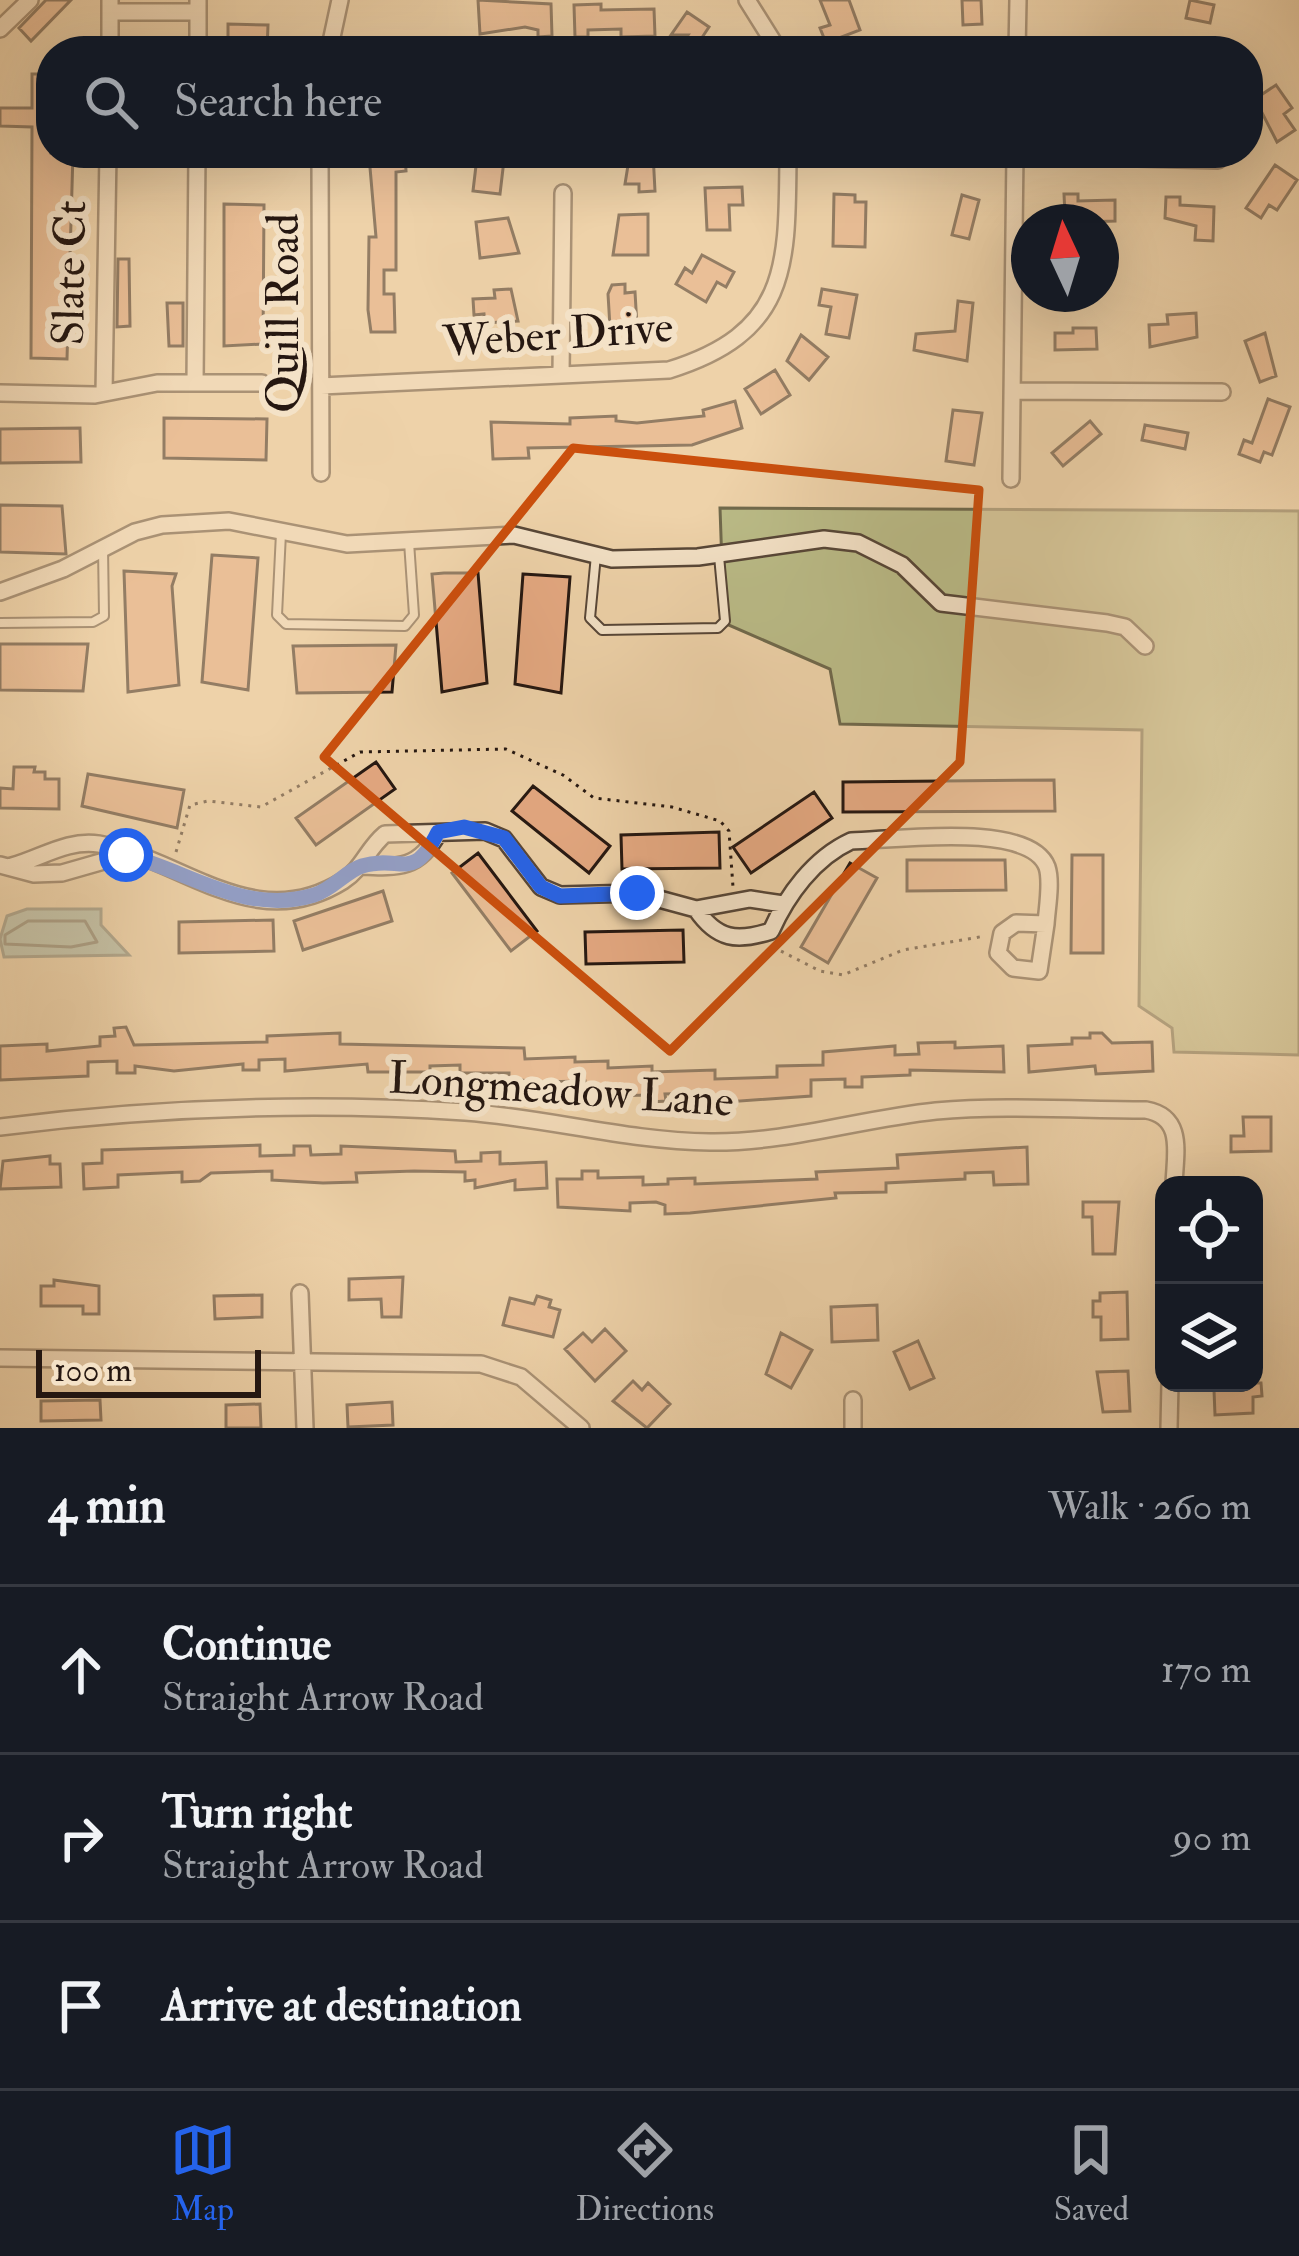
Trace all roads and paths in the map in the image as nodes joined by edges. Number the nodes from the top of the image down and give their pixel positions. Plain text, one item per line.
1 (30, 0) edge
2 (340, 0) edge
3 (746, 0) edge
4 (1018, 0) edge
5 (110, 6) edge
6 (198, 6) edge
7 (0, 29) edge
8 (332, 36) edge
9 (769, 36) edge
10 (1017, 36) edge
11 (108, 168) edge
12 (197, 168) edge
13 (320, 168) edge
14 (787, 168) edge
15 (1016, 168) edge
16 (563, 193) dead end
17 (561, 374) junction
18 (196, 383) junction
19 (262, 383) dead end
20 (321, 386) junction
21 (1012, 391) junction
22 (0, 392) edge
23 (1222, 392) dead end
24 (104, 393) junction
25 (321, 472) dead end
26 (1011, 479) dead end
27 (281, 533) junction
28 (409, 542) junction
29 (103, 547) junction
30 (719, 553) junction
31 (596, 554) junction
32 (0, 592) edge
33 (0, 623) edge
34 (1145, 646) dead end
35 (438, 832) junction
36 (126, 855) junction
37 (6, 866) edge
38 (362, 866) junction
39 (171, 871) junction
40 (734, 900) junction
41 (783, 904) junction
42 (696, 908) junction
43 (1046, 924) junction
44 (1002, 933) junction
45 (741, 940) junction
46 (0, 1127) edge
47 (1174, 1176) edge
48 (300, 1293) dead end
49 (0, 1358) edge
50 (303, 1361) junction
51 (1170, 1392) edge
52 (853, 1400) dead end
53 (305, 1428) edge
54 (581, 1428) edge
55 (853, 1428) edge
56 (1169, 1428) edge

1 - 7 street
2 - 8 street
3 - 9 street
4 - 10 street
5 - 6 street
11 - 24 street, Slate Ct
12 - 18 street
13 - 20 street, Quill Road
14 - 17 street, Weber Drive
15 - 21 street
16 - 17 street
17 - 20 street, Weber Drive
18 - 19 street
18 - 24 street
20 - 25 street, Quill Road
21 - 23 street
21 - 26 street
22 - 24 street
27 - 28 street
27 - 28 lane
27 - 29 street
28 - 31 street
29 - 32 street
29 - 33 lane
30 - 31 street
30 - 31 lane
30 - 34 street
35 - 38 street
35 - 38 street
35 - 42 street
36 - 37 street
36 - 37 street
36 - 39 street
38 - 39 street
39 - 40 path
40 - 41 street
40 - 42 street
41 - 43 street
41 - 45 street
42 - 45 street
43 - 44 street
43 - 44 street
44 - 45 path
46 - 47 street, Longmeadow Lane
48 - 50 street
49 - 50 street
50 - 53 street
50 - 54 street
51 - 56 street
52 - 55 street

